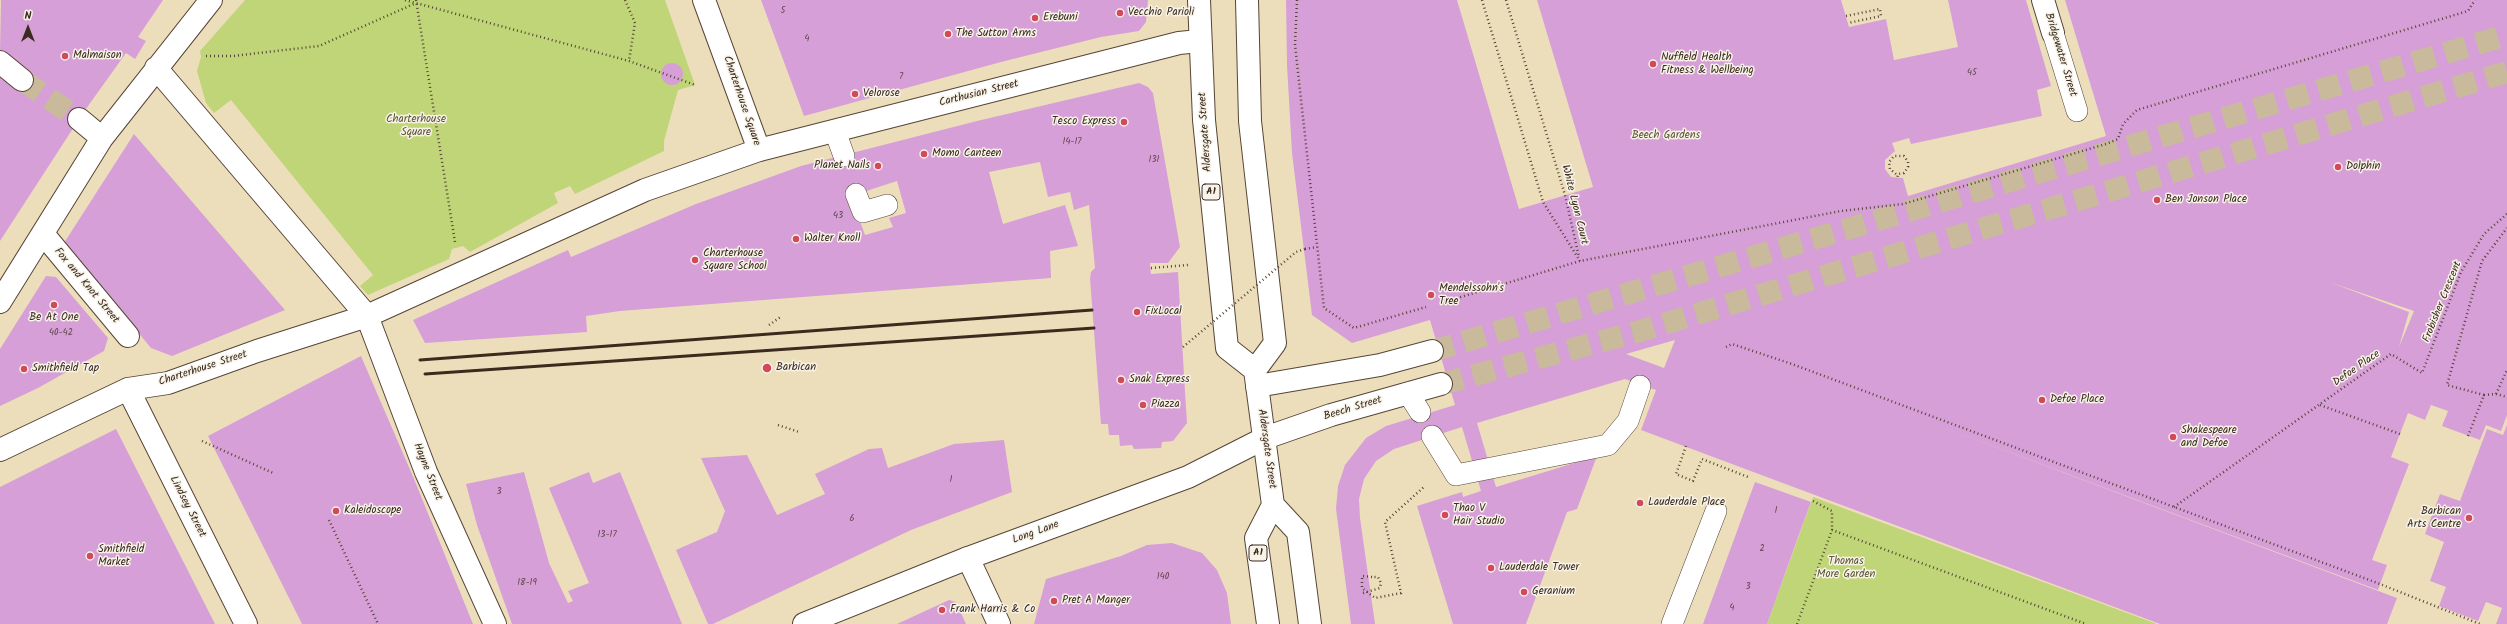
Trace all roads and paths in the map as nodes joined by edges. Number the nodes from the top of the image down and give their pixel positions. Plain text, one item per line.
1 (211, 0) edge
2 (405, 0) edge
3 (625, 0) edge
4 (704, 0) edge
5 (1199, 0) edge
6 (1247, 0) edge
7 (1297, 0) edge
8 (1482, 0) edge
9 (1506, 0) edge
10 (2043, 0) edge
11 (2475, 0) edge
12 (416, 1) edge
13 (1846, 16) dead end
14 (1848, 23) dead end
15 (2053, 33) joint
16 (1199, 42) junction
17 (630, 61) junction
18 (0, 62) edge
19 (161, 63) junction
20 (22, 80) tunnel mouth
21 (695, 85) dead end
22 (2077, 111) dead end
23 (79, 119) tunnel mouth
24 (834, 131) junction
25 (102, 138) junction
26 (759, 150) junction
27 (844, 156) dead end
28 (1896, 174) dead end
29 (1897, 179) dead end
30 (856, 194) dead end
31 (887, 205) dead end
32 (2507, 214) edge
33 (2507, 228) edge
34 (44, 235) junction
35 (454, 235) dead end
36 (1316, 247) junction
37 (1580, 261) junction
38 (1192, 264) dead end
39 (1151, 268) dead end
40 (0, 302) edge
41 (1441, 303) dead end
42 (1426, 307) dead end
43 (366, 316) junction
44 (782, 316) dead end
45 (769, 325) dead end
46 (128, 336) dead end
47 (1183, 347) dead end
48 (1726, 347) dead end
49 (1432, 351) tunnel mouth
50 (2392, 354) joint
51 (2507, 370) edge
52 (1256, 378) junction
53 (1441, 384) tunnel mouth
54 (1640, 386) dead end
55 (128, 390) junction
56 (1408, 393) junction
57 (2496, 394) junction
58 (2484, 395) junction
59 (2507, 397) edge
60 (2320, 404) junction
61 (1420, 412) dead end
62 (778, 425) dead end
63 (799, 432) dead end
64 (2400, 434) dead end
65 (1432, 436) dead end
66 (2468, 436) dead end
67 (1265, 438) junction
68 (202, 441) dead end
69 (1686, 446) dead end
70 (0, 450) edge
71 (273, 473) dead end
72 (1748, 477) dead end
73 (1425, 486) dead end
74 (1813, 501) dead end
75 (1273, 505) junction
76 (2174, 507) junction
77 (1716, 511) dead end
78 (329, 520) dead end
79 (1832, 530) junction
80 (968, 558) junction
81 (1363, 593) dead end
82 (246, 624) edge
83 (378, 624) edge
84 (495, 624) edge
85 (804, 624) edge
86 (999, 624) edge
87 (1268, 624) edge
88 (1310, 624) edge
89 (1672, 624) edge
90 (1797, 624) edge
91 (2086, 624) edge
92 (2480, 624) edge

1 - 19 street
2 - 12 path
3 - 17 path
4 - 26 street, Charterhouse Square
5 - 16 street, Aldersgate Street / A1
6 - 52 street
7 - 36 path
8 - 37 path, White Lyon Court
9 - 37 path, White Lyon Court
10 - 15 street, Bridgewater Street
11 - 37 path
12 - 17 path
12 - 19 path
12 - 35 path
13 - 14 path
15 - 22 lane, Bridgewater Street
16 - 24 street, Carthusian Street
16 - 52 street, Aldersgate Street / A1
17 - 21 path
18 - 20 street
19 - 25 street
19 - 43 street
23 - 25 street
24 - 26 street, Carthusian Street
24 - 27 lane
25 - 34 street
26 - 43 street, Charterhouse Square
28 - 29 path
30 - 31 lane
32 - 50 path, Frobisher Crescent
33 - 58 path
34 - 40 street
34 - 46 street, Fox and Knot Street
36 - 42 path
36 - 47 path, bridge
37 - 41 path
38 - 39 path
43 - 55 street, Charterhouse Street
43 - 84 street, Hayne Street
44 - 45 path
48 - 76 path
49 - 52 street
50 - 60 path, Defoe Place
51 - 57 path
52 - 67 street, Aldersgate Street
53 - 56 street, Beech Street
54 - 65 lane
55 - 70 street, Charterhouse Street
55 - 82 street, Lindsey Street
56 - 61 lane
56 - 67 street, Beech Street
57 - 58 path
57 - 59 path
58 - 66 path
60 - 64 path
60 - 76 path, Defoe Place
62 - 63 path
67 - 75 street, Aldersgate Street
67 - 80 street, Long Lane
68 - 71 path
69 - 72 path
73 - 81 path, bridge
74 - 79 path
75 - 87 street, Aldersgate Street / A1
75 - 88 street, Aldersgate Street
76 - 92 path
77 - 89 lane
78 - 83 path
79 - 90 path
79 - 91 path
80 - 85 street, Long Lane
80 - 86 street

